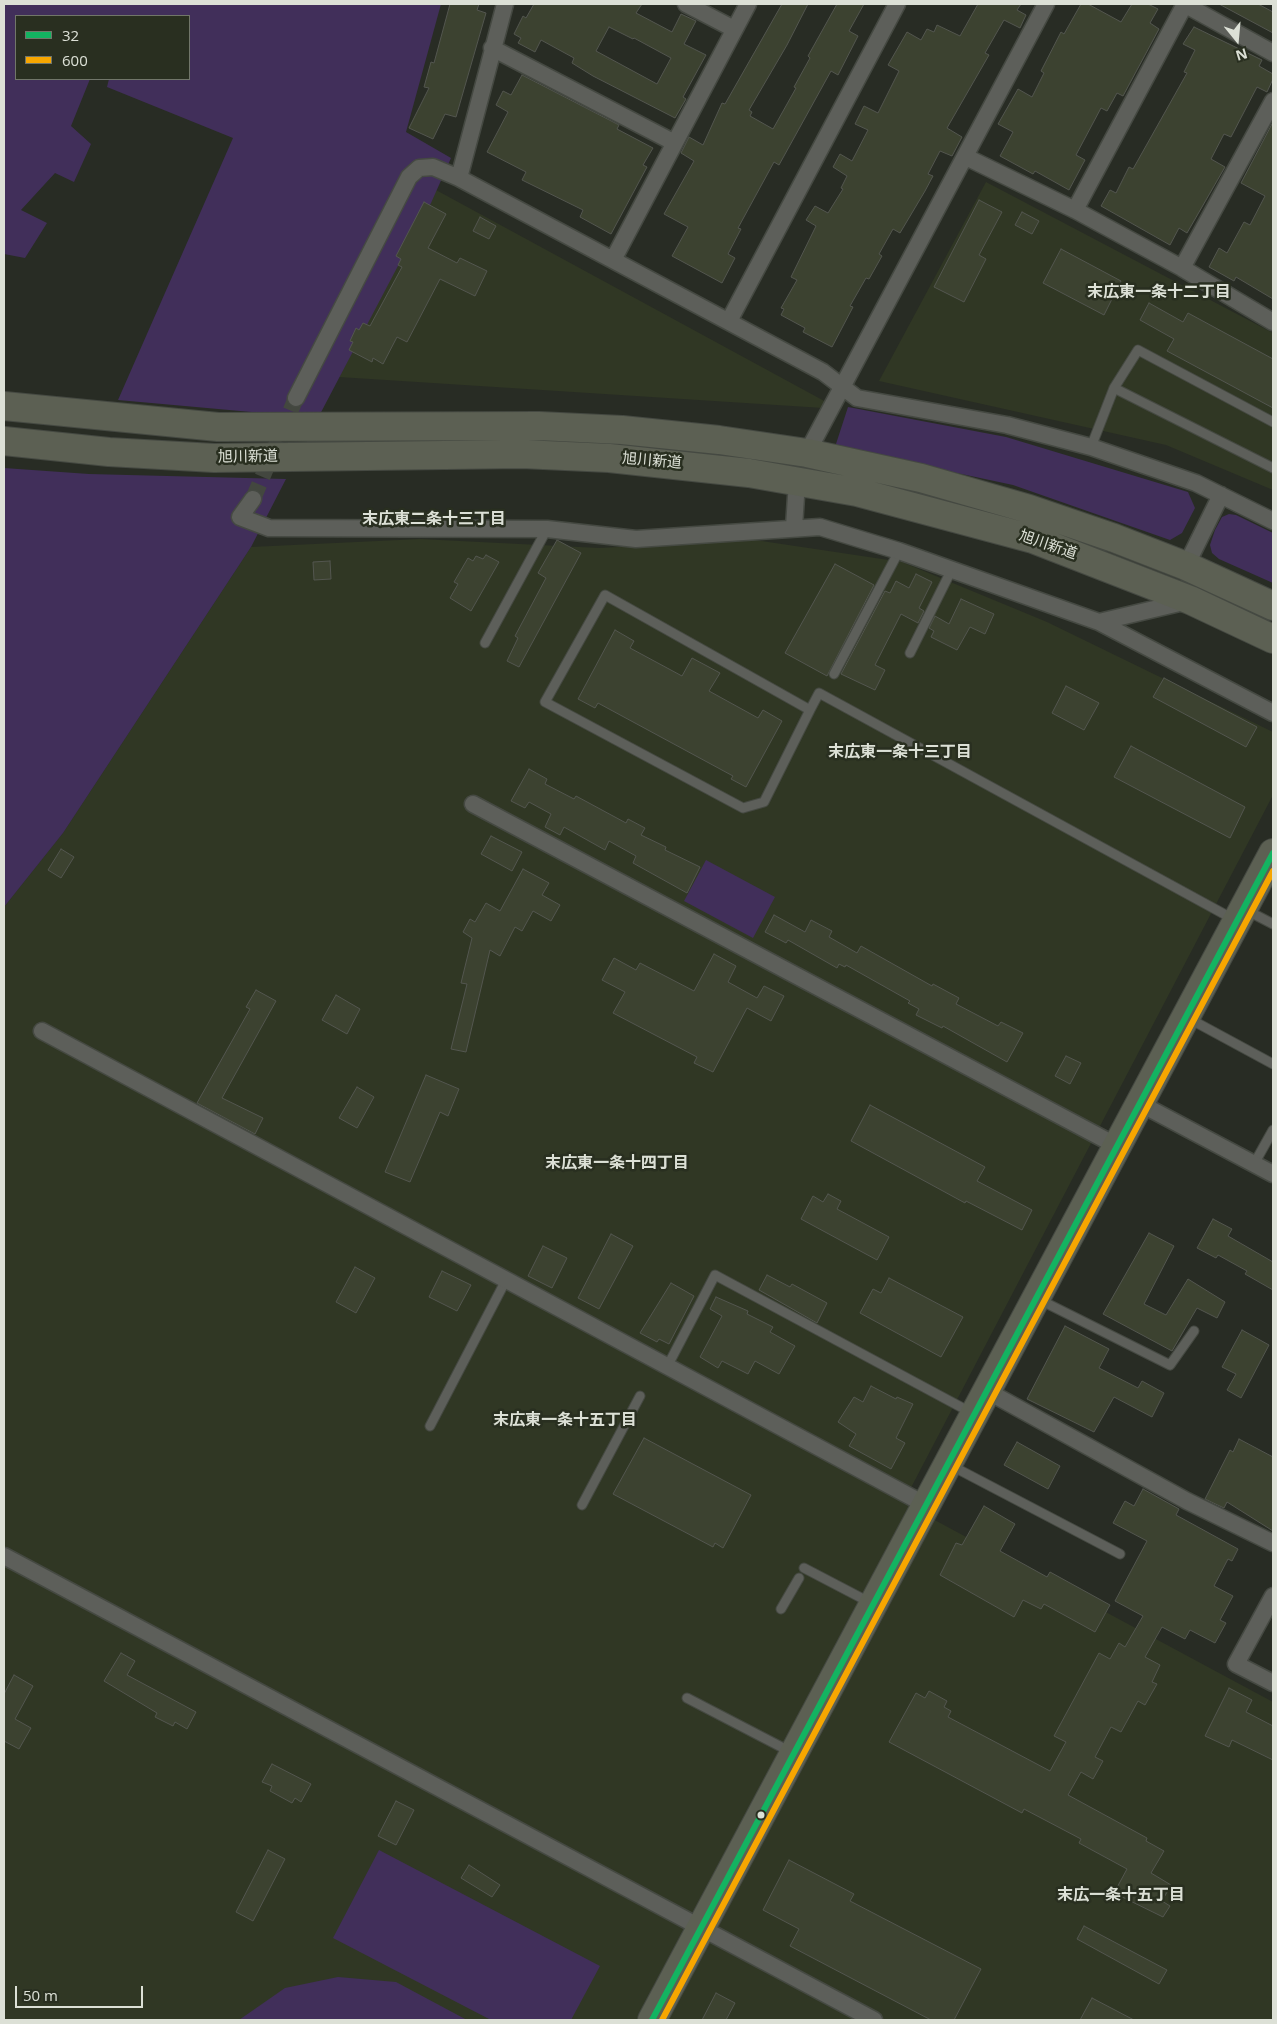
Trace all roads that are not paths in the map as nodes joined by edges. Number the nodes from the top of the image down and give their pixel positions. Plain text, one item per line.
1 (505, 4) edge
2 (686, 4) edge
3 (748, 4) edge
4 (897, 4) edge
5 (1046, 4) edge
6 (1185, 4) edge
7 (734, 29) junction
8 (492, 48) junction
9 (1273, 53) edge
10 (1273, 101) edge
11 (673, 142) junction
12 (966, 157) junction
13 (459, 178) junction
14 (1075, 210) junction
15 (613, 260) junction
16 (1182, 268) junction
17 (728, 321) junction
18 (1273, 322) edge
19 (841, 386) junction
20 (1114, 388) junction
21 (296, 398) tunnel mouth
22 (4, 406) edge
23 (1273, 422) edge
24 (4, 441) edge
25 (1091, 447) junction
26 (807, 453) junction
27 (1273, 468) edge
28 (797, 481) junction
29 (1221, 495) junction
30 (253, 499) tunnel mouth
31 (1273, 521) edge
32 (794, 527) junction
33 (547, 529) junction
34 (899, 550) junction
35 (1186, 566) junction
36 (952, 569) junction
37 (1190, 600) junction
38 (1273, 606) edge
39 (1099, 622) junction
40 (1273, 639) edge
41 (485, 643) dead end
42 (910, 653) dead end
43 (834, 674) dead end
44 (810, 710) junction
45 (1273, 713) edge
46 (473, 804) dead end
47 (1273, 853) edge
48 (1241, 915) junction
49 (1273, 924) edge
50 (1186, 1017) junction
51 (42, 1031) dead end
52 (1273, 1064) edge
53 (1140, 1103) junction
54 (1273, 1130) edge
55 (1117, 1146) junction
56 (1254, 1164) junction
57 (1273, 1174) edge
58 (506, 1280) junction
59 (1036, 1298) junction
60 (1194, 1331) dead end
61 (667, 1367) junction
62 (640, 1396) dead end
63 (981, 1402) junction
64 (430, 1426) dead end
65 (948, 1464) junction
66 (582, 1505) dead end
67 (926, 1506) junction
68 (1273, 1543) edge
69 (1120, 1554) dead end
70 (4, 1556) edge
71 (804, 1568) dead end
72 (798, 1578) dead end
73 (1273, 1596) edge
74 (873, 1604) junction
75 (781, 1609) dead end
76 (1273, 1683) edge
77 (687, 1698) dead end
78 (794, 1754) junction
79 (700, 1928) junction
80 (652, 2020) edge
81 (874, 2020) edge

1 - 8 street
2 - 7 street
3 - 7 street
4 - 17 street
5 - 12 street
6 - 9 street
6 - 14 street
7 - 11 street
8 - 11 street
8 - 13 street
10 - 16 street
11 - 15 street
12 - 14 street
12 - 19 street
13 - 15 street
13 - 21 street
14 - 16 street
15 - 17 street
16 - 18 street
17 - 19 street
19 - 25 street
19 - 26 street
20 - 23 lane
20 - 25 lane
20 - 27 lane
22 - 26 highway, 旭川新道
24 - 28 highway, 旭川新道
25 - 29 street
26 - 35 highway, 旭川新道
28 - 32 street
28 - 37 highway, 旭川新道
29 - 31 street
29 - 35 street
30 - 33 street
32 - 33 street
32 - 34 street
33 - 41 lane
34 - 36 street
34 - 43 lane
35 - 38 highway, 旭川新道
36 - 39 street
36 - 42 lane
37 - 39 street
37 - 40 highway, 旭川新道
39 - 45 street
44 - 44 lane
44 - 48 lane
46 - 55 street
47 - 48 highway
48 - 49 lane
48 - 50 highway
50 - 52 lane
50 - 53 highway
51 - 58 street
53 - 55 highway
53 - 56 street
54 - 56 lane
55 - 59 highway
56 - 57 street
58 - 61 street
58 - 64 lane
59 - 60 lane
59 - 63 highway
61 - 63 lane
61 - 67 street
62 - 66 lane
63 - 65 highway
63 - 68 street
65 - 67 highway
65 - 69 lane
67 - 74 highway
70 - 79 street
71 - 74 lane
72 - 75 lane
73 - 76 street
74 - 78 highway
77 - 78 lane
78 - 79 highway
79 - 80 highway
79 - 81 street

